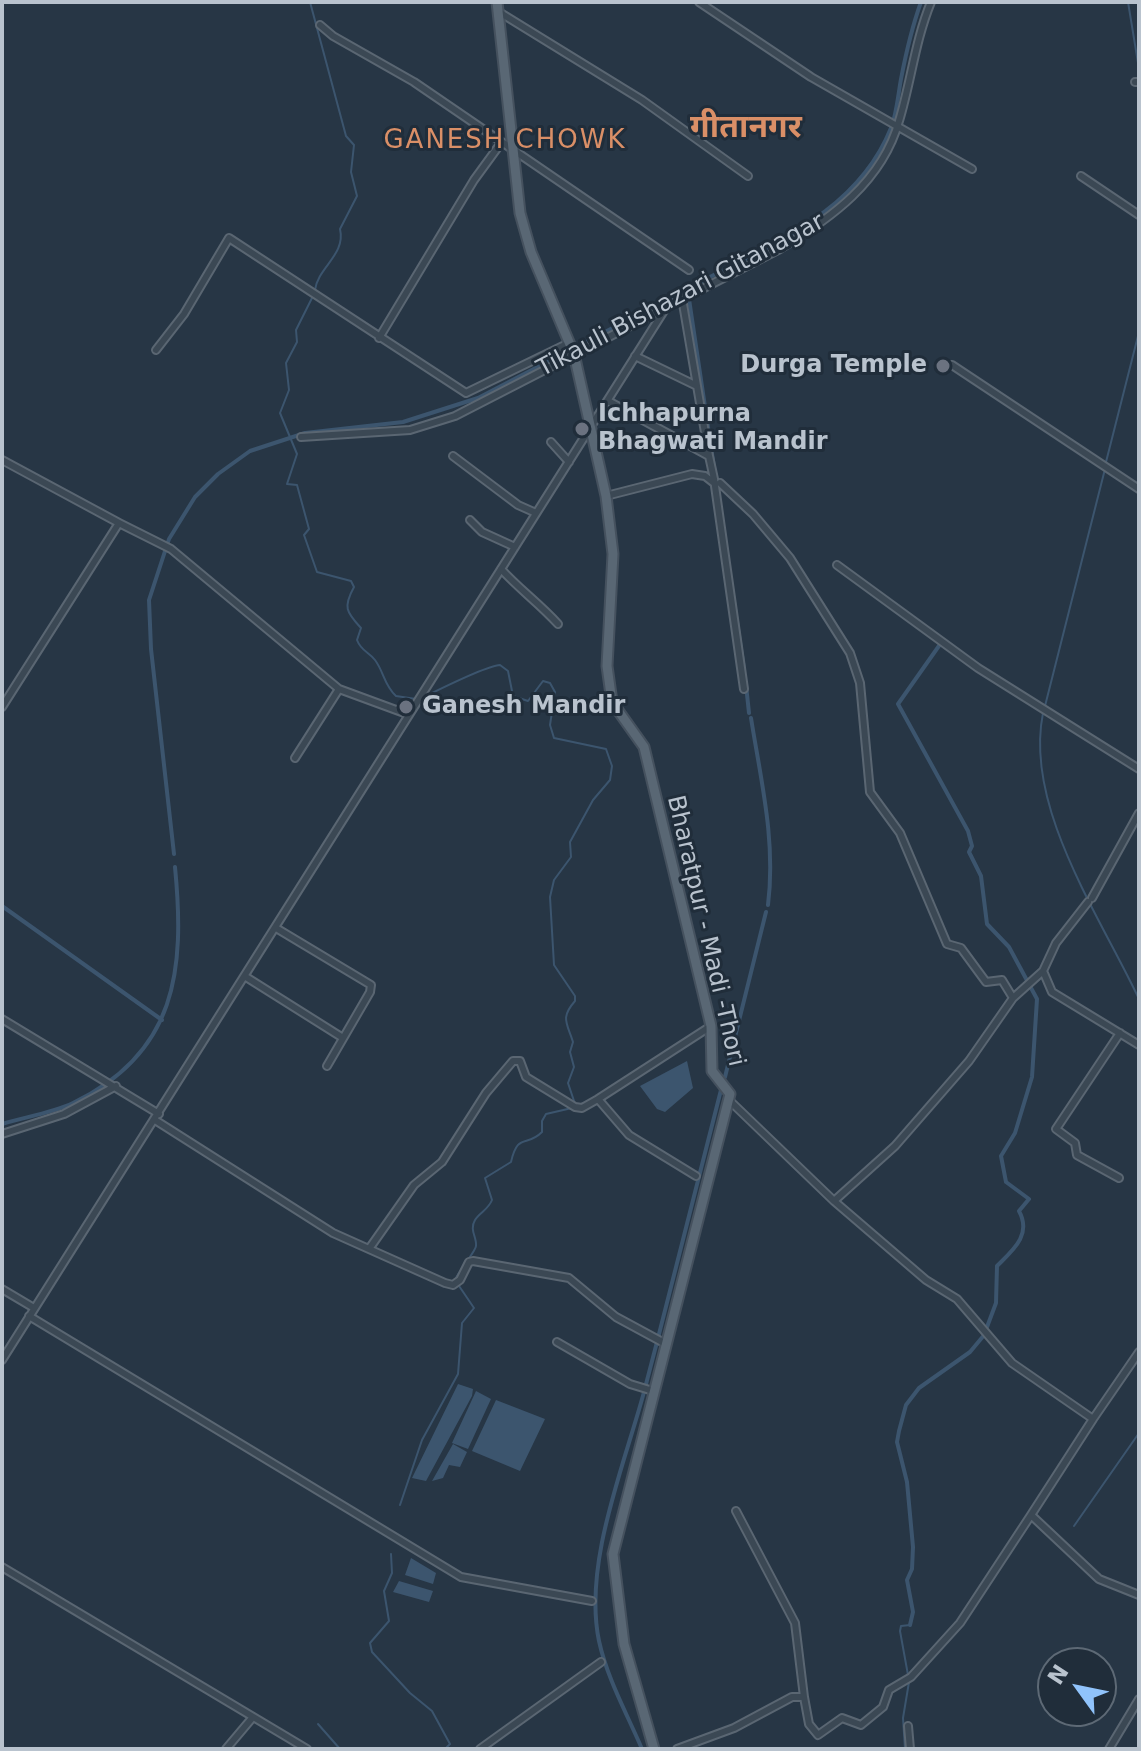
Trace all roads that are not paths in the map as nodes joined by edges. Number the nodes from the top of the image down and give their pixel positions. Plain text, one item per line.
1 (699, 2) edge
2 (931, 2) edge
3 (498, 7) edge
4 (320, 25) dead end
5 (898, 124) junction
6 (501, 143) junction
7 (512, 150) junction
8 (972, 169) dead end
9 (748, 176) dead end
10 (1081, 176) dead end
11 (1139, 215) edge
12 (689, 270) dead end
13 (682, 298) junction
14 (667, 306) junction
15 (379, 338) junction
16 (572, 349) junction
17 (156, 350) dead end
18 (635, 356) junction
19 (952, 365) dead end
20 (697, 386) junction
21 (608, 401) junction
22 (590, 430) junction
23 (301, 437) dead end
24 (551, 442) dead end
25 (453, 456) dead end
26 (709, 456) junction
27 (2, 460) edge
28 (569, 462) junction
29 (717, 481) junction
30 (1139, 489) edge
31 (606, 496) junction
32 (536, 513) junction
33 (470, 520) dead end
34 (119, 523) junction
35 (515, 547) junction
36 (837, 565) dead end
37 (501, 569) junction
38 (558, 624) dead end
39 (339, 689) junction
40 (744, 689) dead end
41 (2, 707) edge
42 (407, 714) junction
43 (295, 758) dead end
44 (1139, 769) edge
45 (1139, 813) edge
46 (276, 928) junction
47 (1043, 971) junction
48 (246, 977) junction
49 (1013, 998) junction
50 (2, 1019) edge
51 (711, 1026) junction
52 (1120, 1033) junction
53 (343, 1038) junction
54 (1139, 1045) edge
55 (327, 1066) dead end
56 (112, 1083) junction
57 (598, 1099) junction
58 (730, 1101) junction
59 (157, 1117) junction
60 (2, 1134) edge
61 (696, 1176) dead end
62 (1119, 1178) dead end
63 (834, 1201) junction
64 (369, 1249) junction
65 (2, 1289) edge
66 (34, 1308) junction
67 (29, 1316) junction
68 (557, 1342) dead end
69 (666, 1344) junction
70 (4, 1352) edge
71 (1139, 1352) edge
72 (2, 1360) edge
73 (653, 1391) junction
74 (1093, 1419) junction
75 (736, 1511) dead end
76 (1031, 1515) junction
77 (2, 1567) edge
78 (1139, 1595) edge
79 (592, 1601) dead end
80 (601, 1662) dead end
81 (804, 1697) junction
82 (1139, 1699) edge
83 (253, 1717) junction
84 (908, 1726) dead end
85 (226, 1749) edge
86 (307, 1749) edge
87 (480, 1749) edge
88 (654, 1749) edge
89 (677, 1749) edge
90 (910, 1749) edge
91 (1109, 1749) edge

1 - 5 street
2 - 5 street, Tikauli Bishazari Gitanagar
3 - 7 main road, Bharatpur - Madi -Thori
3 - 9 street
4 - 6 street
5 - 8 street
5 - 13 street, Tikauli Bishazari Gitanagar
6 - 7 street
6 - 15 street
7 - 12 street
7 - 16 main road, Bharatpur - Madi -Thori
10 - 11 street
13 - 14 street, Tikauli Bishazari Gitanagar
13 - 20 street
14 - 16 street, Tikauli Bishazari Gitanagar
14 - 18 street
15 - 16 street
15 - 17 street
16 - 22 main road, Bharatpur - Madi -Thori
16 - 23 street, Tikauli Bishazari Gitanagar
18 - 20 street
18 - 21 street
19 - 30 street
20 - 26 street
21 - 22 street
21 - 26 street
22 - 28 street
22 - 31 main road, Bharatpur - Madi -Thori
24 - 28 street
25 - 32 street
26 - 29 street
27 - 34 street
28 - 32 street
29 - 31 street
29 - 40 street
29 - 49 street
31 - 51 main road, Bharatpur - Madi -Thori
32 - 35 street
33 - 35 street
34 - 39 street
34 - 41 street
35 - 37 street
36 - 44 street
37 - 38 street
37 - 42 street
39 - 42 street
39 - 43 street
42 - 46 street
45 - 47 street
46 - 48 street
46 - 53 street
47 - 49 street
47 - 52 street
48 - 53 street
48 - 59 street
49 - 63 street
50 - 56 street
51 - 57 street
51 - 58 main road, Bharatpur - Madi -Thori
52 - 54 street
52 - 62 street
53 - 55 street
56 - 59 street
56 - 60 street
57 - 61 street
57 - 64 street
58 - 63 street
58 - 69 main road, Bharatpur - Madi -Thori
59 - 64 street
59 - 66 street
63 - 74 street
64 - 69 street
65 - 66 street
66 - 67 street
67 - 70 street
67 - 79 street
68 - 73 street
69 - 73 main road, Bharatpur - Madi -Thori
70 - 72 street
71 - 74 street
73 - 88 main road, Bharatpur - Madi -Thori
74 - 76 street
75 - 81 street
76 - 78 street
76 - 81 street
77 - 83 street
80 - 87 street
81 - 89 street
82 - 91 street
83 - 85 street
83 - 86 street
84 - 90 street

